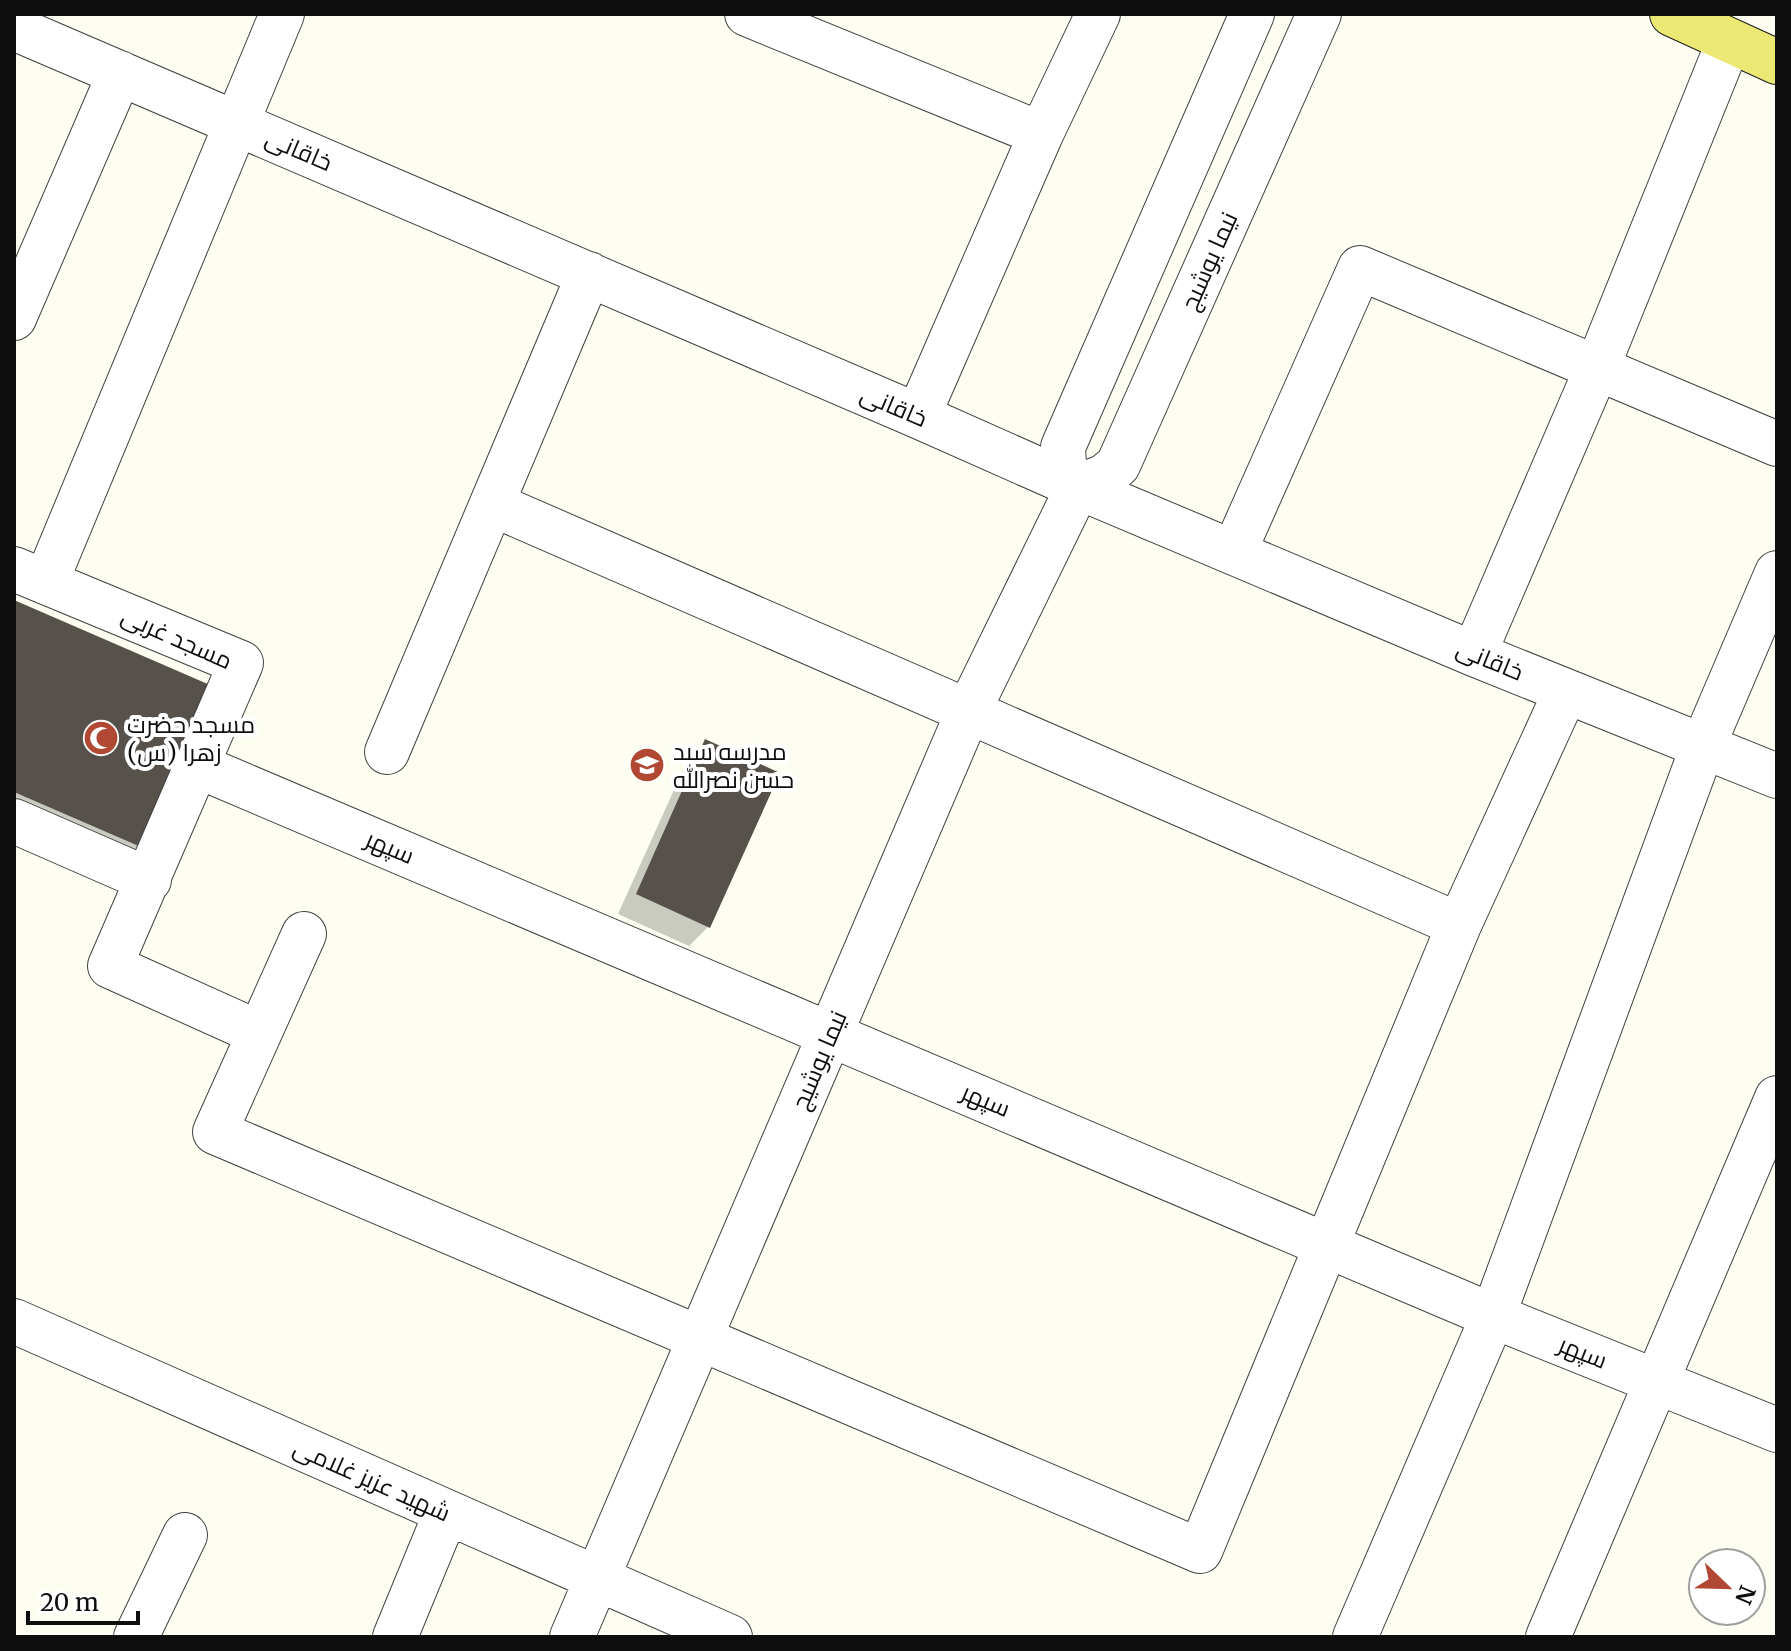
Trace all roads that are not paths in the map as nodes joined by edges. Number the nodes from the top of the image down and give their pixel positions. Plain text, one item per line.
1 (282, 14) edge
2 (747, 14) edge
3 (1098, 14) edge
4 (1252, 14) edge
5 (1319, 14) edge
6 (1672, 14) edge
7 (14, 28) edge
8 (1729, 41) junction
9 (1777, 62) edge
10 (120, 73) junction
11 (236, 123) junction
12 (1041, 134) junction
13 (589, 274) junction
14 (14, 318) edge
15 (1597, 368) junction
16 (918, 416) junction
17 (1777, 444) edge
18 (1078, 487) junction
19 (492, 504) junction
20 (1234, 552) junction
21 (1777, 573) edge
22 (30, 575) edge
23 (1474, 654) junction
24 (1566, 691) junction
25 (968, 712) junction
26 (1703, 746) junction
27 (387, 752) dead end
28 (198, 766) junction
29 (1777, 776) edge
30 (14, 821) edge
31 (149, 880) junction
32 (1459, 925) junction
33 (304, 934) dead end
34 (259, 1033) junction
35 (830, 1034) junction
36 (1777, 1098) edge
37 (1327, 1245) junction
38 (1493, 1316) junction
39 (14, 1321) edge
40 (699, 1338) junction
41 (1656, 1382) junction
42 (1777, 1430) edge
43 (446, 1513) junction
44 (185, 1535) dead end
45 (598, 1579) junction
46 (136, 1637) edge
47 (395, 1637) edge
48 (572, 1637) edge
49 (730, 1637) edge
50 (1355, 1637) edge
51 (1548, 1637) edge

1 - 11 street
2 - 12 street
3 - 12 street
4 - 18 street
5 - 18 street, نیما یوشیج
6 - 8 main road
7 - 10 street, خاقانی
8 - 9 main road
8 - 15 street
10 - 11 street, خاقانی
10 - 14 street
11 - 13 street, خاقانی
11 - 22 street
12 - 16 street
13 - 16 street, خاقانی
13 - 19 street
15 - 17 street
15 - 20 street
15 - 23 street
16 - 18 street, خاقانی
18 - 20 street, خاقانی
18 - 25 street, نیما یوشیج
19 - 25 street
19 - 27 street
20 - 23 street, خاقانی
21 - 26 street
22 - 28 street, مسجد غربی
23 - 24 street, خاقانی
24 - 26 street, خاقانی
24 - 32 street
25 - 32 street
25 - 35 street, نیما یوشیج
26 - 29 street, خاقانی
26 - 38 street
28 - 31 street
28 - 35 street, سپهر
30 - 31 street
31 - 34 street
32 - 37 street
33 - 34 street
34 - 40 street
35 - 37 street, سپهر
35 - 40 street, نیما یوشیج
36 - 41 street
37 - 38 street, سپهر
37 - 40 street
38 - 41 street, سپهر
38 - 50 street
39 - 43 street, شهید عزیز غلامی
40 - 45 street, نیما یوشیج
41 - 42 street, سپهر
41 - 51 street
43 - 45 street, شهید عزیز غلامی
43 - 47 street
44 - 46 street
45 - 48 street, نیما یوشیج
45 - 49 street, شهید عزیز غلامی

